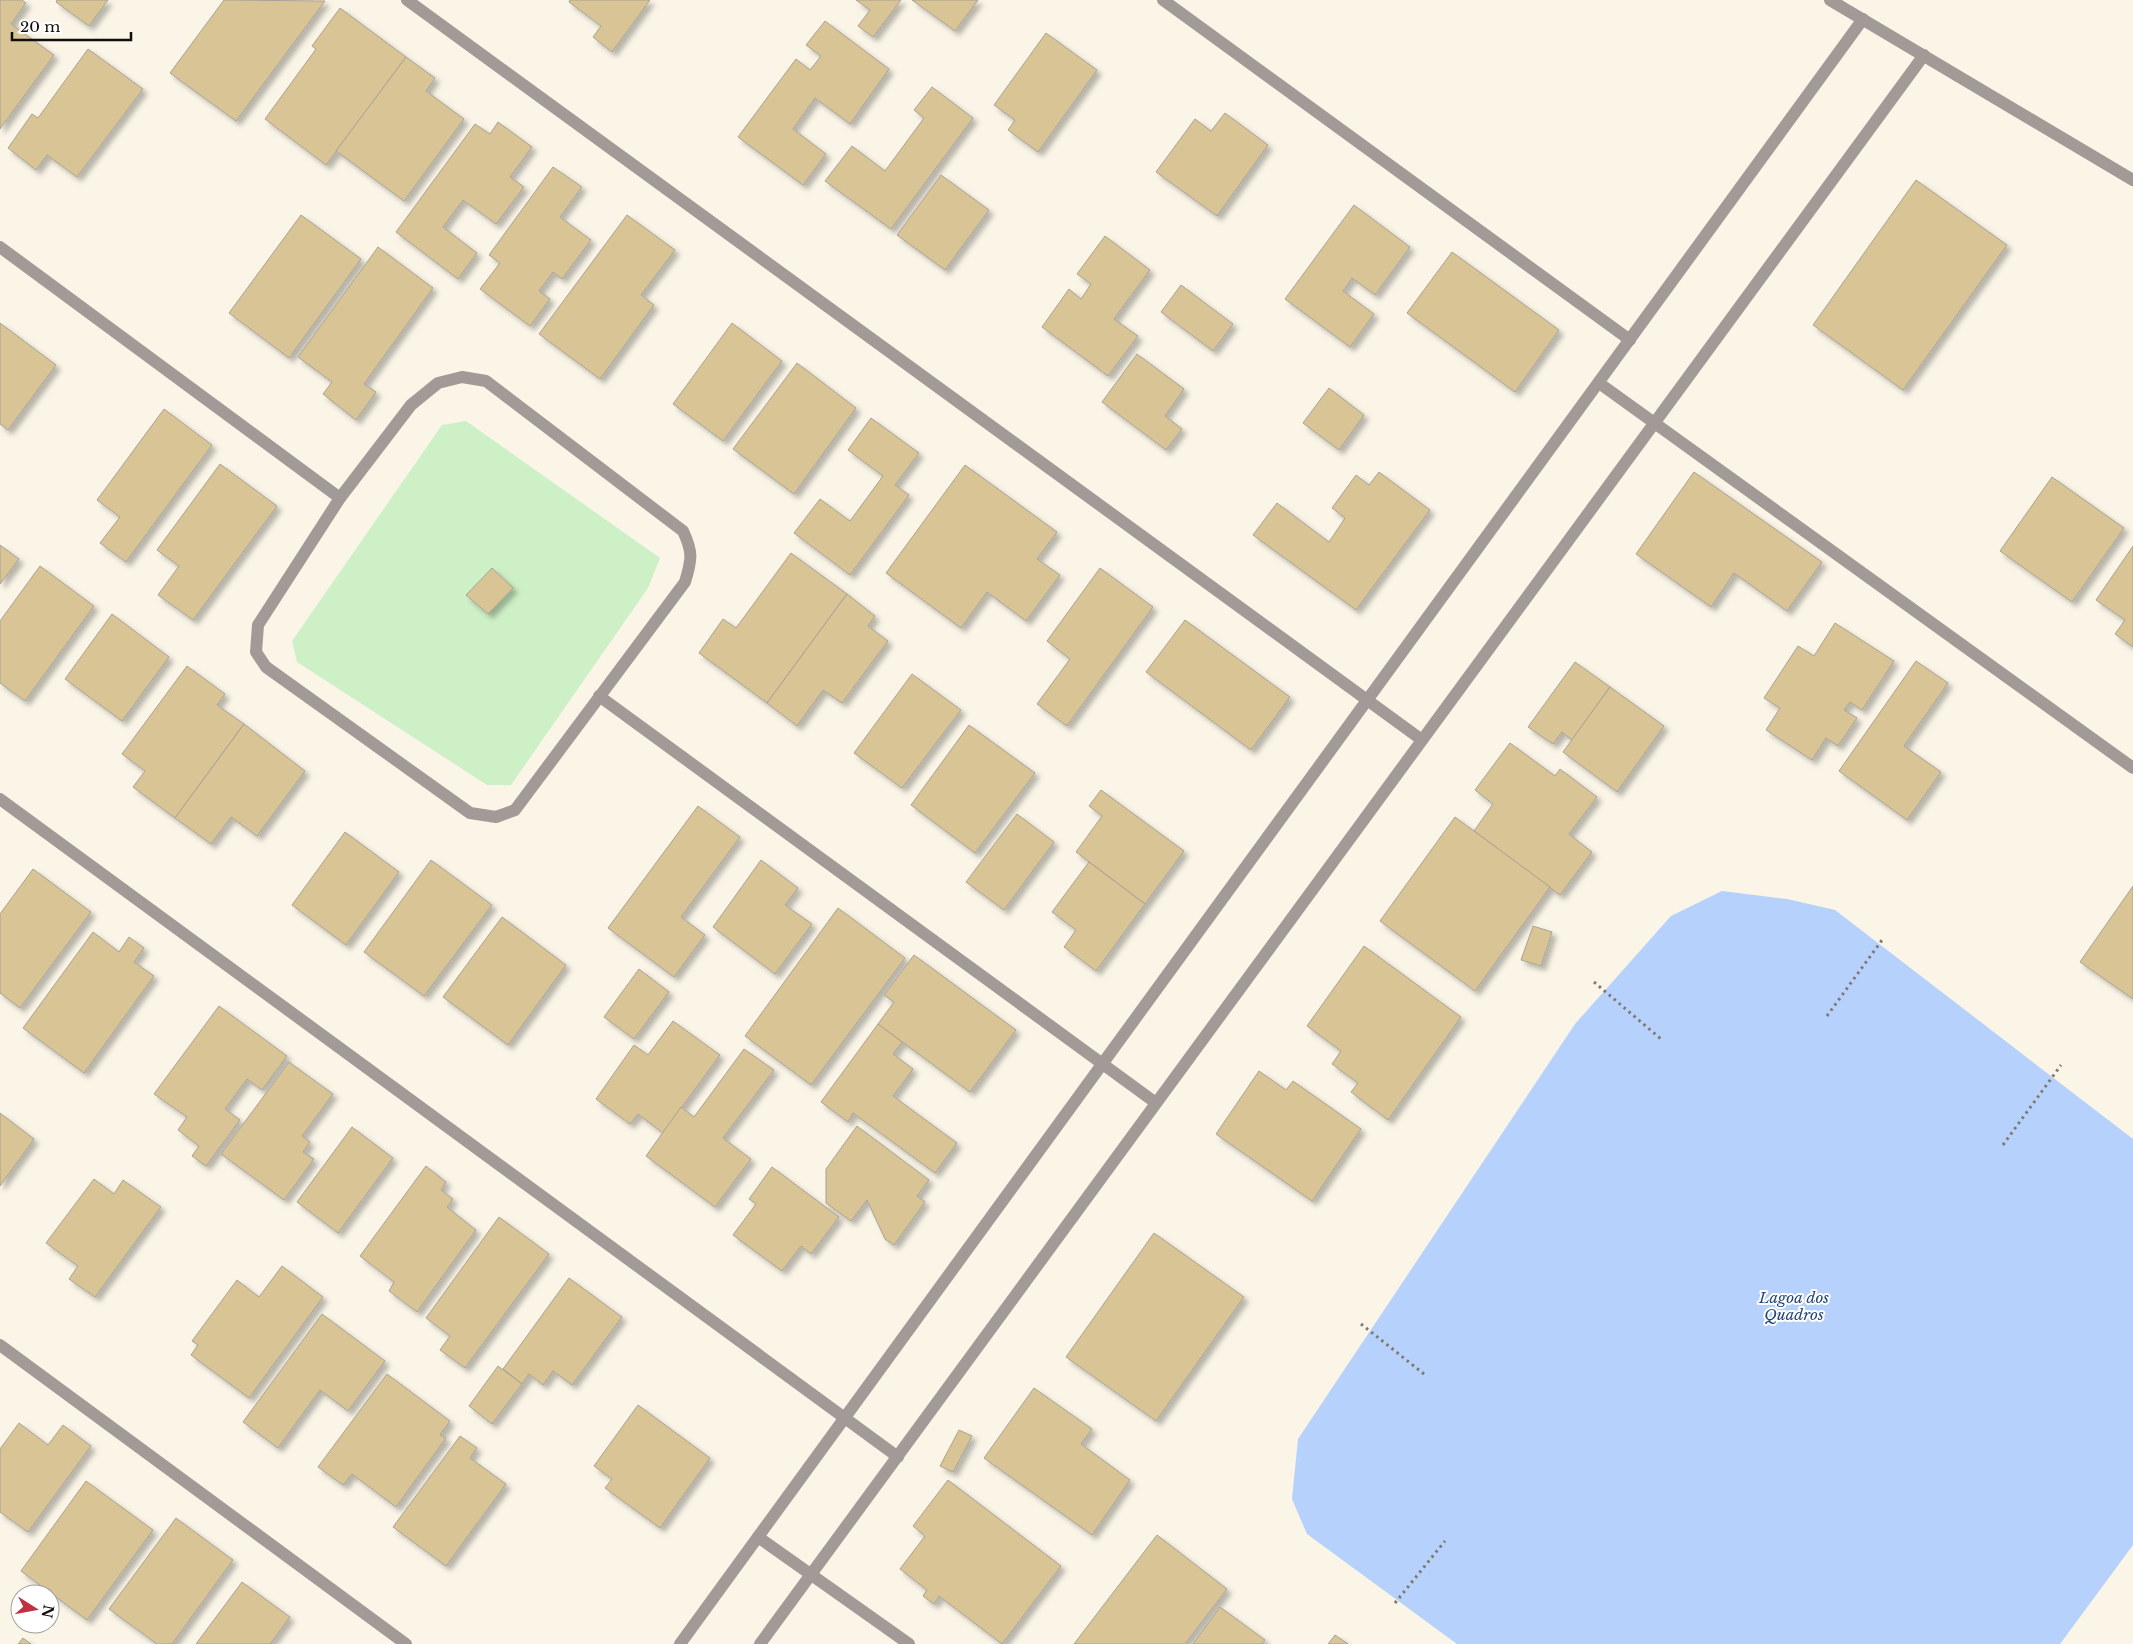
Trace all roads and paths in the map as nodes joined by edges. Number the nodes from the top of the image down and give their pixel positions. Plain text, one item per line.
1 (407, 0) edge
2 (1163, 0) edge
3 (1830, 0) edge
4 (1863, 19) junction
5 (1924, 55) junction
6 (2133, 180) edge
7 (0, 247) edge
8 (1630, 340) junction
9 (1599, 383) junction
10 (1654, 422) junction
11 (340, 498) junction
12 (599, 696) junction
13 (1367, 701) junction
14 (1422, 740) junction
15 (2133, 768) edge
16 (0, 799) edge
17 (1882, 940) dead end
18 (1594, 982) dead end
19 (1827, 1016) dead end
20 (1661, 1039) dead end
21 (1103, 1064) junction
22 (2060, 1065) dead end
23 (1156, 1103) junction
24 (2003, 1145) dead end
25 (1361, 1324) dead end
26 (0, 1345) edge
27 (1424, 1374) dead end
28 (845, 1418) junction
29 (898, 1457) junction
30 (758, 1536) junction
31 (1445, 1541) dead end
32 (812, 1574) junction
33 (1395, 1603) dead end
34 (406, 1644) edge
35 (680, 1644) edge
36 (760, 1644) edge
37 (909, 1644) edge

1 - 13 street
2 - 8 street
3 - 4 street
4 - 5 street
4 - 8 street
5 - 6 street
5 - 10 street
7 - 11 street
8 - 9 street
9 - 10 street
9 - 13 street
10 - 14 street
10 - 15 street
11 - 12 street
11 - 12 street
12 - 21 street
13 - 14 street
13 - 21 street
14 - 23 street
16 - 28 street
17 - 19 path
18 - 20 path
21 - 23 street
21 - 28 street
22 - 24 path
23 - 29 street
25 - 27 path
26 - 34 street
28 - 29 street
28 - 30 street
29 - 32 street
30 - 32 street
30 - 35 street
31 - 33 path
32 - 36 street
32 - 37 street

